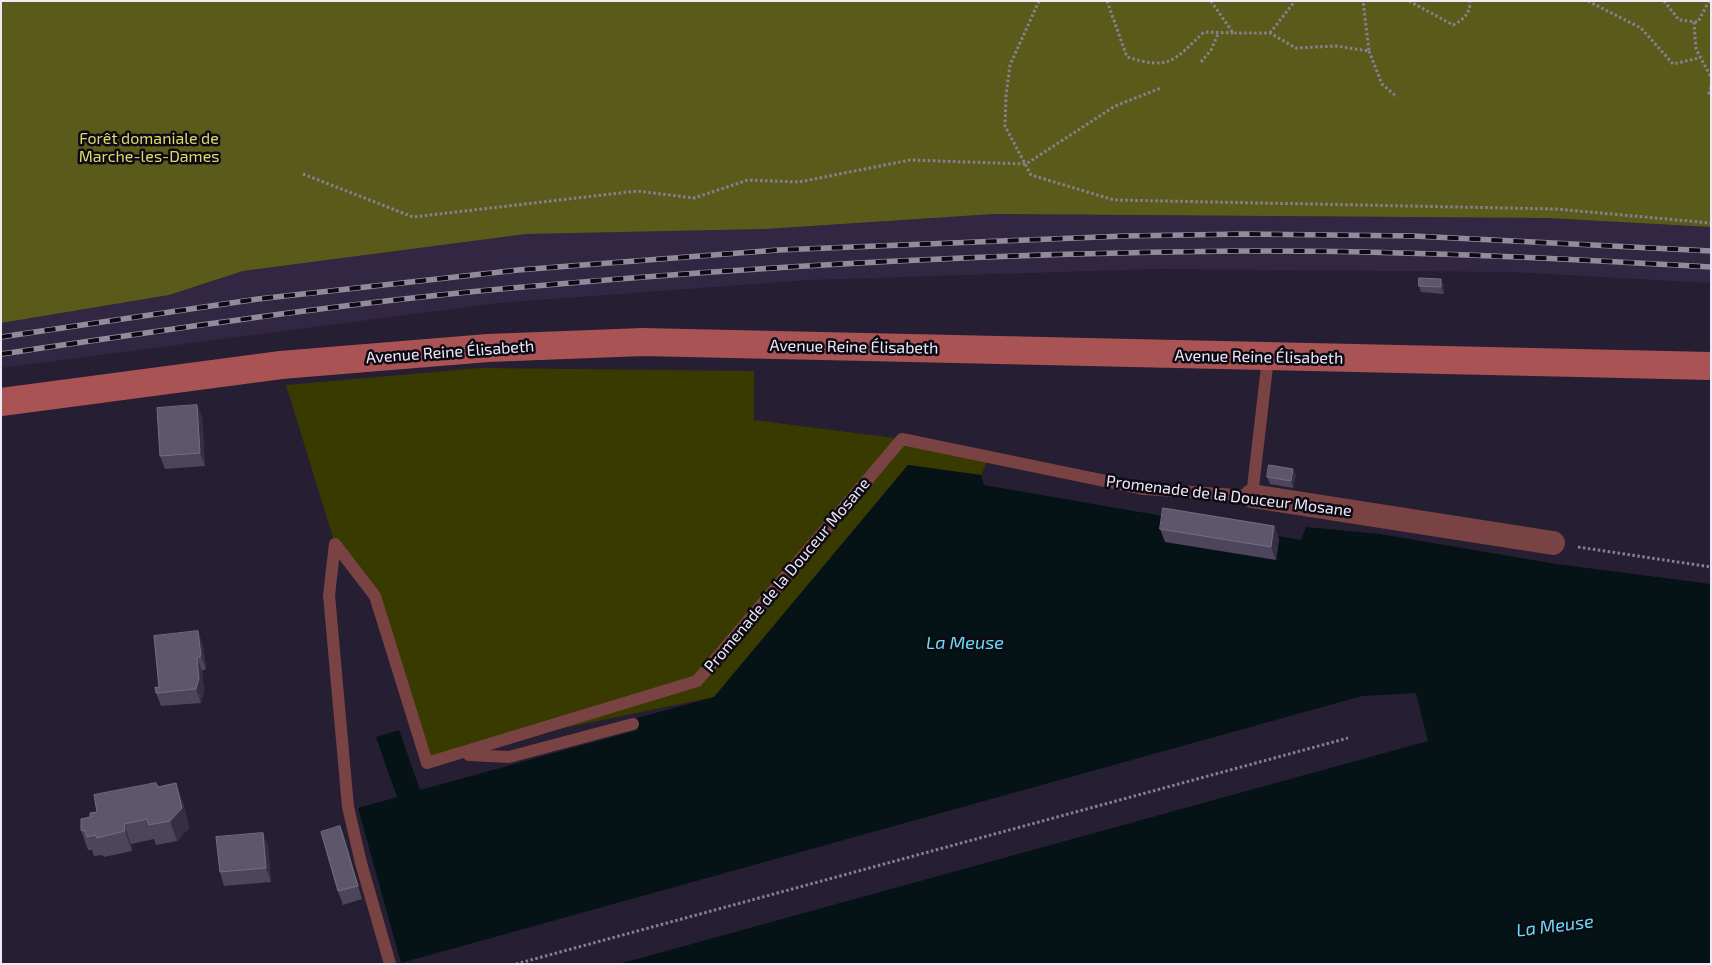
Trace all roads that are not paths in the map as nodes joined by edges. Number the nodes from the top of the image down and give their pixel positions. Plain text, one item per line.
1 (1268, 358) junction
2 (1711, 366) edge
3 (1, 402) edge
4 (1252, 496) junction
5 (1553, 543) road end
6 (633, 724) dead end
7 (456, 755) junction
8 (390, 964) edge

1 - 2 main road, Avenue Reine Élisabeth
1 - 3 main road, Avenue Reine Élisabeth
1 - 4 lane
4 - 5 street, Promenade de la Douceur Mosane
4 - 7 lane, Promenade de la Douceur Mosane
6 - 7 lane
7 - 8 lane, Promenade de la Douceur Mosane

